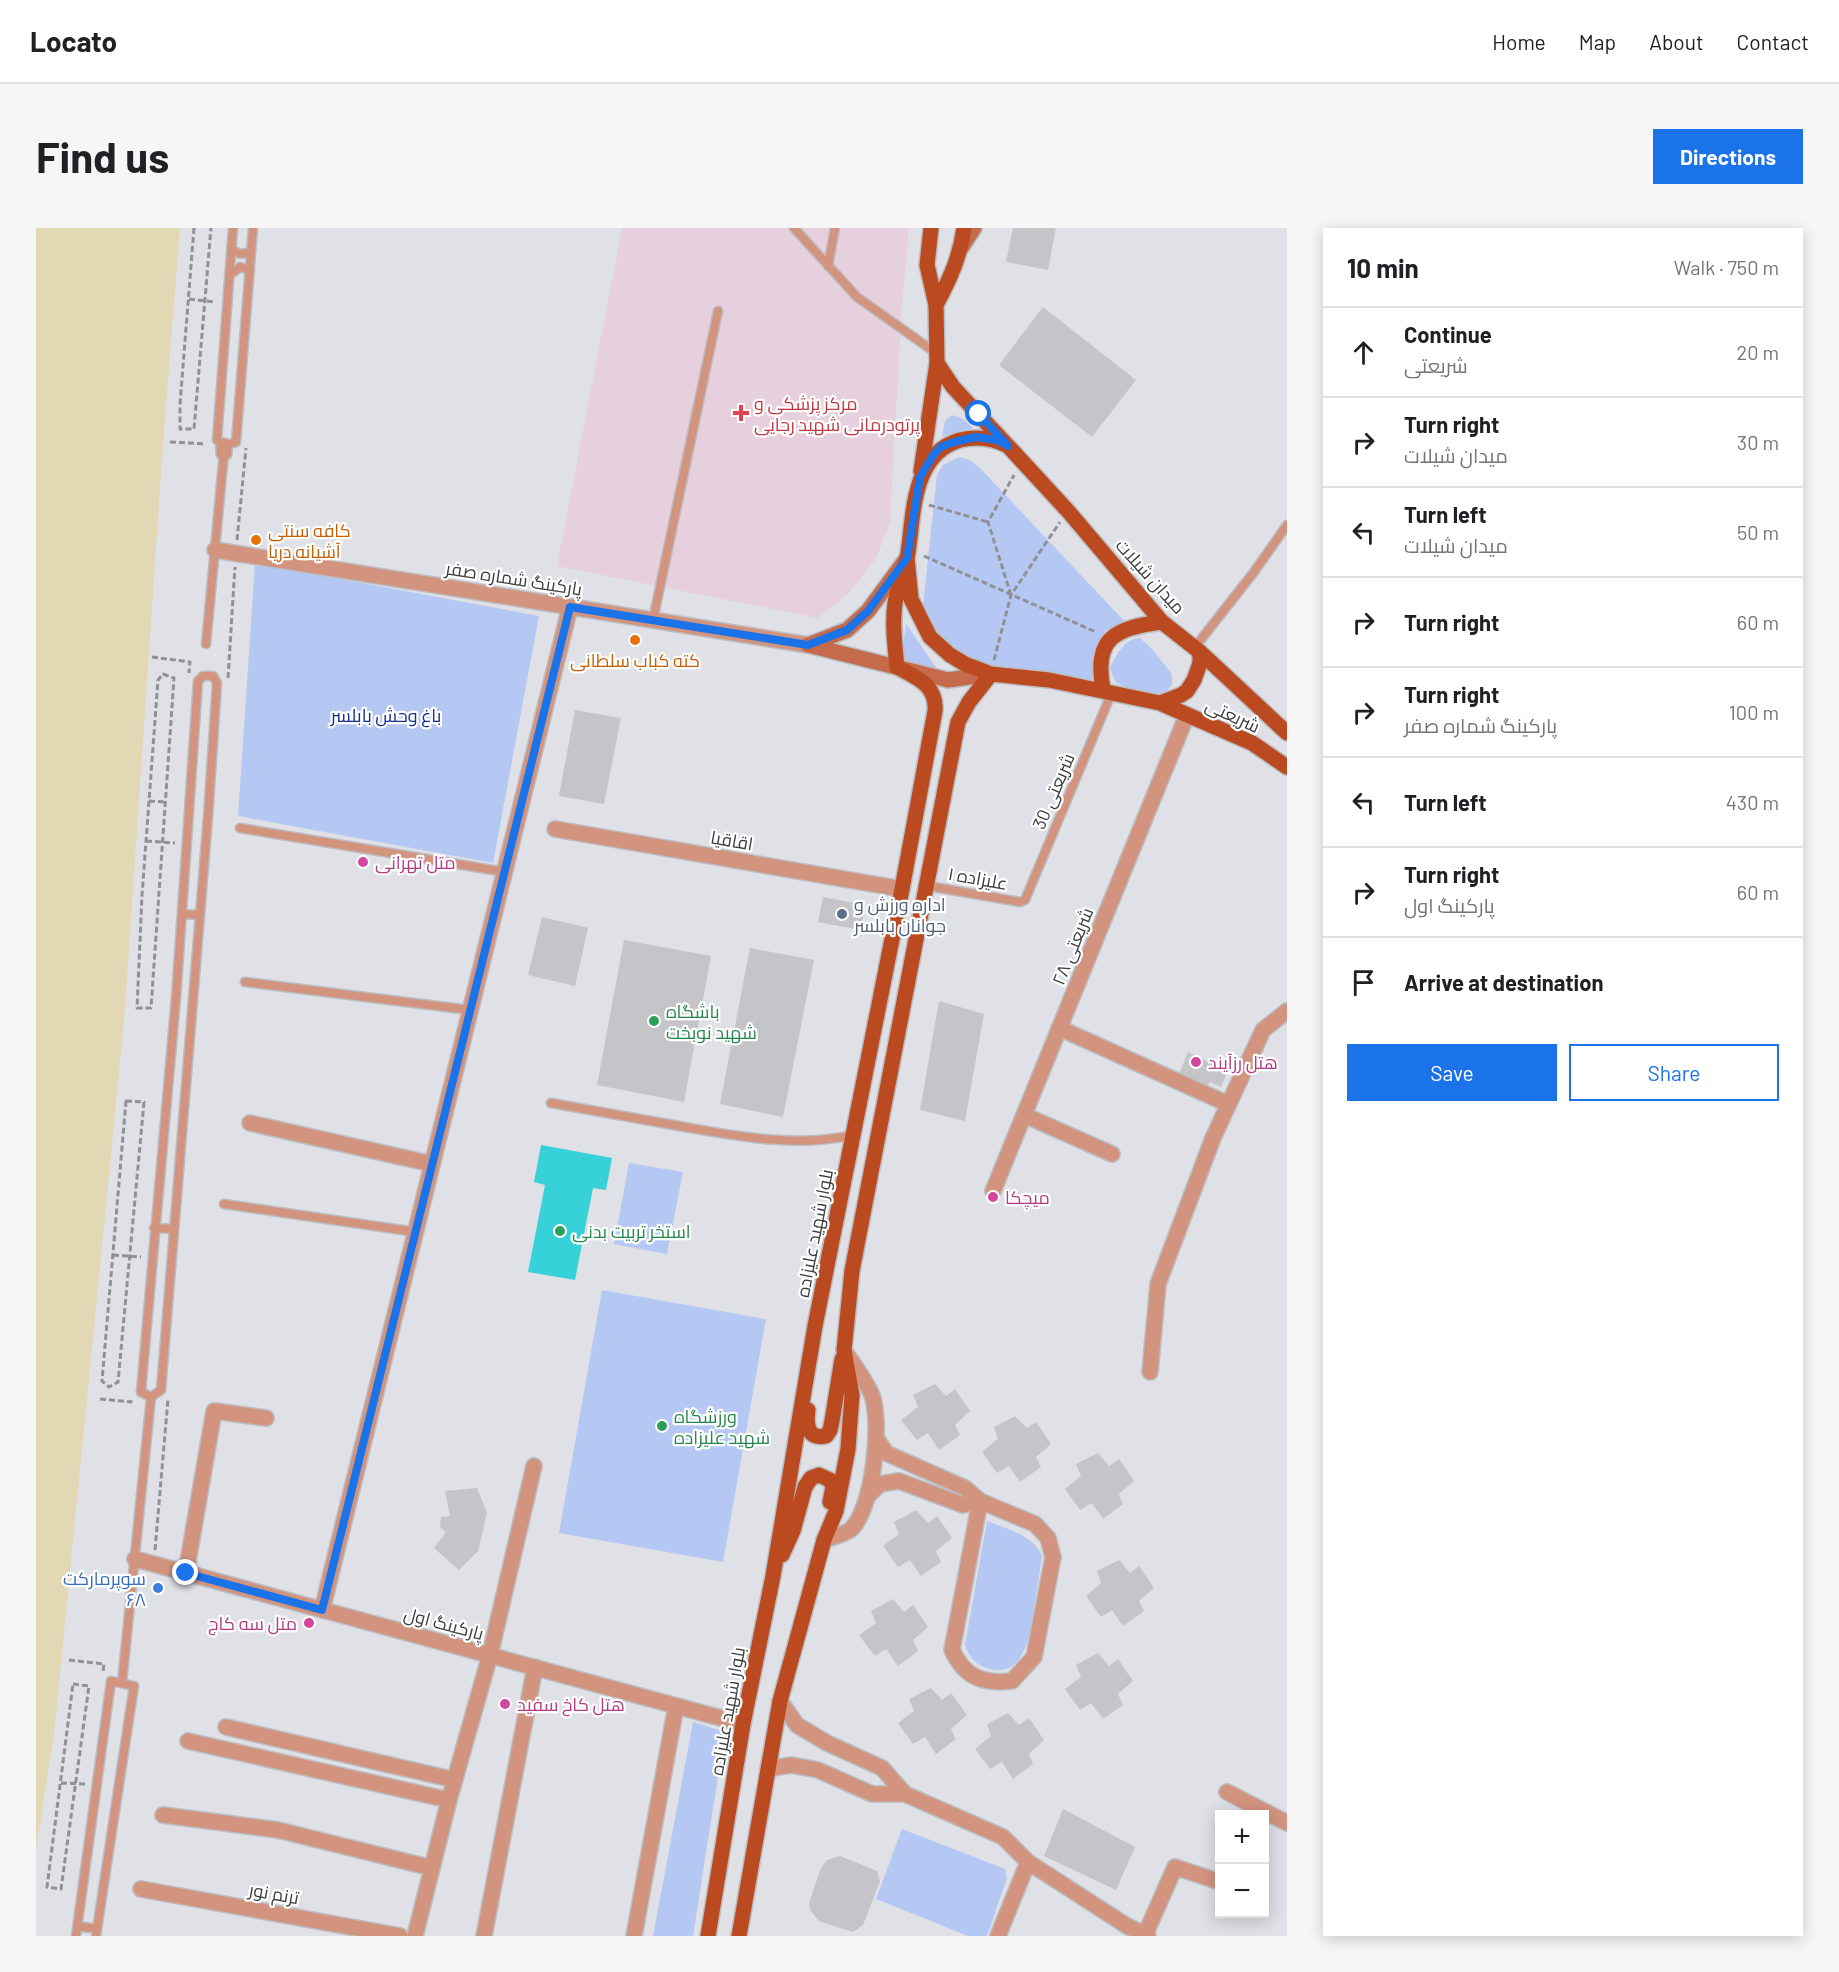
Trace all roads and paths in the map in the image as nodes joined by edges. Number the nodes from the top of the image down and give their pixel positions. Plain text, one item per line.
1 (194, 228) edge
2 (211, 228) edge
3 (233, 228) edge
4 (253, 228) edge
5 (794, 228) edge
6 (835, 228) edge
7 (964, 228) edge
8 (974, 228) edge
9 (929, 232) edge
10 (961, 248) junction
11 (232, 249) junction
12 (251, 251) junction
13 (828, 266) junction
14 (250, 270) junction
15 (230, 275) junction
16 (188, 299) junction
17 (205, 301) junction
18 (220, 303) dead end
19 (936, 305) junction
20 (718, 311) dead end
21 (936, 358) junction
22 (1008, 446) junction
23 (224, 450) junction
24 (1022, 461) junction
25 (920, 477) junction
26 (916, 502) junction
27 (1068, 511) junction
28 (988, 522) junction
29 (1287, 525) edge
30 (215, 550) junction
31 (908, 554) junction
32 (1011, 595) junction
33 (570, 607) junction
34 (653, 620) junction
35 (1162, 622) junction
36 (1112, 639) junction
37 (206, 644) dead end
38 (808, 645) junction
39 (1198, 649) junction
40 (897, 667) junction
41 (991, 674) junction
42 (1108, 690) junction
43 (1160, 703) junction
44 (1187, 715) junction
45 (1287, 733) edge
46 (1287, 767) edge
47 (149, 801) junction
48 (165, 802) junction
49 (240, 828) dead end
50 (555, 829) dead end
51 (146, 841) junction
52 (162, 842) junction
53 (175, 843) dead end
54 (505, 872) junction
55 (928, 886) junction
56 (902, 889) junction
57 (1023, 902) joint
58 (182, 914) junction
59 (200, 915) junction
60 (245, 982) dead end
61 (470, 1010) junction
62 (1287, 1011) edge
63 (1059, 1028) junction
64 (551, 1103) dead end
65 (1228, 1104) junction
66 (1024, 1115) junction
67 (250, 1123) dead end
68 (853, 1135) junction
69 (1112, 1154) dead end
70 (432, 1164) junction
71 (993, 1191) dead end
72 (224, 1204) dead end
73 (154, 1228) junction
74 (174, 1229) junction
75 (416, 1232) junction
76 (112, 1255) junction
77 (129, 1256) junction
78 (152, 1258) junction
79 (815, 1326) junction
80 (844, 1350) junction
81 (1150, 1372) dead end
82 (151, 1397) junction
83 (266, 1418) dead end
84 (877, 1439) junction
85 (534, 1466) dead end
86 (868, 1496) junction
87 (980, 1501) junction
88 (824, 1540) junction
89 (135, 1559) junction
90 (186, 1573) junction
91 (772, 1576) junction
92 (322, 1610) junction
93 (490, 1655) junction
94 (536, 1667) junction
95 (122, 1683) junction
96 (780, 1701) junction
97 (676, 1706) junction
98 (743, 1724) junction
99 (226, 1727) dead end
100 (188, 1741) dead end
101 (768, 1769) junction
102 (455, 1780) junction
103 (61, 1783) junction
104 (75, 1783) junction
105 (90, 1784) dead end
106 (1227, 1792) dead end
107 (905, 1794) junction
108 (449, 1800) junction
109 (163, 1815) dead end
110 (1287, 1823) edge
111 (1028, 1862) junction
112 (432, 1868) junction
113 (1215, 1880) edge
114 (141, 1889) dead end
115 (78, 1926) junction
116 (96, 1933) edge
117 (1146, 1935) edge
118 (76, 1936) edge
119 (400, 1936) edge
120 (415, 1936) edge
121 (484, 1936) edge
122 (634, 1936) edge
123 (708, 1936) edge
124 (739, 1936) edge
125 (998, 1936) edge

1 - 16 path
2 - 17 path
3 - 11 lane
4 - 12 lane
5 - 13 lane
6 - 13 lane
7 - 10 main road
8 - 10 main road
9 - 19 main road
10 - 19 main road
11 - 12 lane
11 - 15 lane
12 - 14 lane
13 - 21 lane
14 - 15 lane
14 - 23 lane
15 - 23 lane
16 - 17 path
16 - 17 path
17 - 18 path
19 - 21 main road
20 - 34 lane
21 - 22 main road
21 - 25 main road
22 - 24 main road, میدان شیلات
22 - 25 main road
23 - 30 lane
24 - 27 main road, میدان شیلات
24 - 28 path
25 - 26 main road
26 - 28 path
26 - 31 main road
27 - 32 path
27 - 35 main road, میدان شیلات
28 - 32 path
29 - 39 lane
30 - 33 street, پارکینگ شماره صفر
30 - 37 lane
31 - 32 path
31 - 38 main road
31 - 40 main road
31 - 41 main road
32 - 36 path
32 - 41 path
33 - 34 street, پارکینگ شماره صفر
33 - 54 street
34 - 38 street, پارکینگ شماره صفر
35 - 36 main road
35 - 39 main road, میدان شیلات
36 - 42 main road
38 - 40 main road
39 - 43 main road
39 - 45 main road, شریعتی
40 - 41 main road
40 - 56 main road, بلوار شهید علیزاده
41 - 42 main road
41 - 55 main road
42 - 43 main road
42 - 57 lane, شریعتی 30
43 - 44 main road, شریعتی
44 - 46 main road, شریعتی
44 - 63 street, شریعتی ۲۸
47 - 48 path
47 - 48 path
47 - 51 path
48 - 52 path
49 - 54 lane
50 - 56 street, اقاقیا
51 - 52 path
51 - 52 path
52 - 53 path
54 - 61 street
55 - 57 lane, علیزاده ۱
55 - 80 main road
56 - 68 main road, بلوار شهید علیزاده
58 - 59 lane
58 - 59 lane
58 - 73 lane
59 - 74 lane
60 - 61 lane
61 - 70 street
62 - 65 street
63 - 65 street
63 - 66 street, شریعتی ۲۸
64 - 68 lane
65 - 81 street
66 - 69 street
66 - 71 street, شریعتی ۲۸
67 - 70 street
68 - 79 main road, بلوار شهید علیزاده
70 - 75 street
72 - 75 lane
73 - 74 lane
73 - 78 lane
74 - 82 lane
75 - 92 street
76 - 77 path
76 - 77 path
76 - 77 path
77 - 78 path
78 - 82 lane
79 - 80 main road
79 - 91 main road, بلوار شهید علیزاده
80 - 84 street
80 - 88 main road
82 - 89 lane
83 - 90 street
84 - 86 street
84 - 87 street
85 - 93 street
86 - 87 street
86 - 88 street
87 - 87 street
88 - 91 main road
88 - 96 main road
89 - 90 street, پارکینگ اول
89 - 95 lane
90 - 92 street, پارکینگ اول
91 - 98 main road, بلوار شهید علیزاده
92 - 93 street, پارکینگ اول
93 - 94 street, پارکینگ اول
93 - 102 street
94 - 97 street, پارکینگ اول
94 - 121 street
95 - 115 lane
95 - 116 lane
96 - 101 main road
96 - 107 street
97 - 98 street, پارکینگ اول
97 - 122 street
98 - 123 main road, بلوار شهید علیزاده
99 - 102 street
100 - 108 street
101 - 107 street
101 - 124 main road
102 - 108 street
103 - 104 path
103 - 104 path
103 - 104 path
104 - 105 path
106 - 110 street
107 - 111 street
108 - 112 street
109 - 112 street
111 - 117 street
111 - 125 street
112 - 120 street
113 - 117 street
114 - 119 street, ترنم نور
115 - 116 lane
115 - 118 lane

